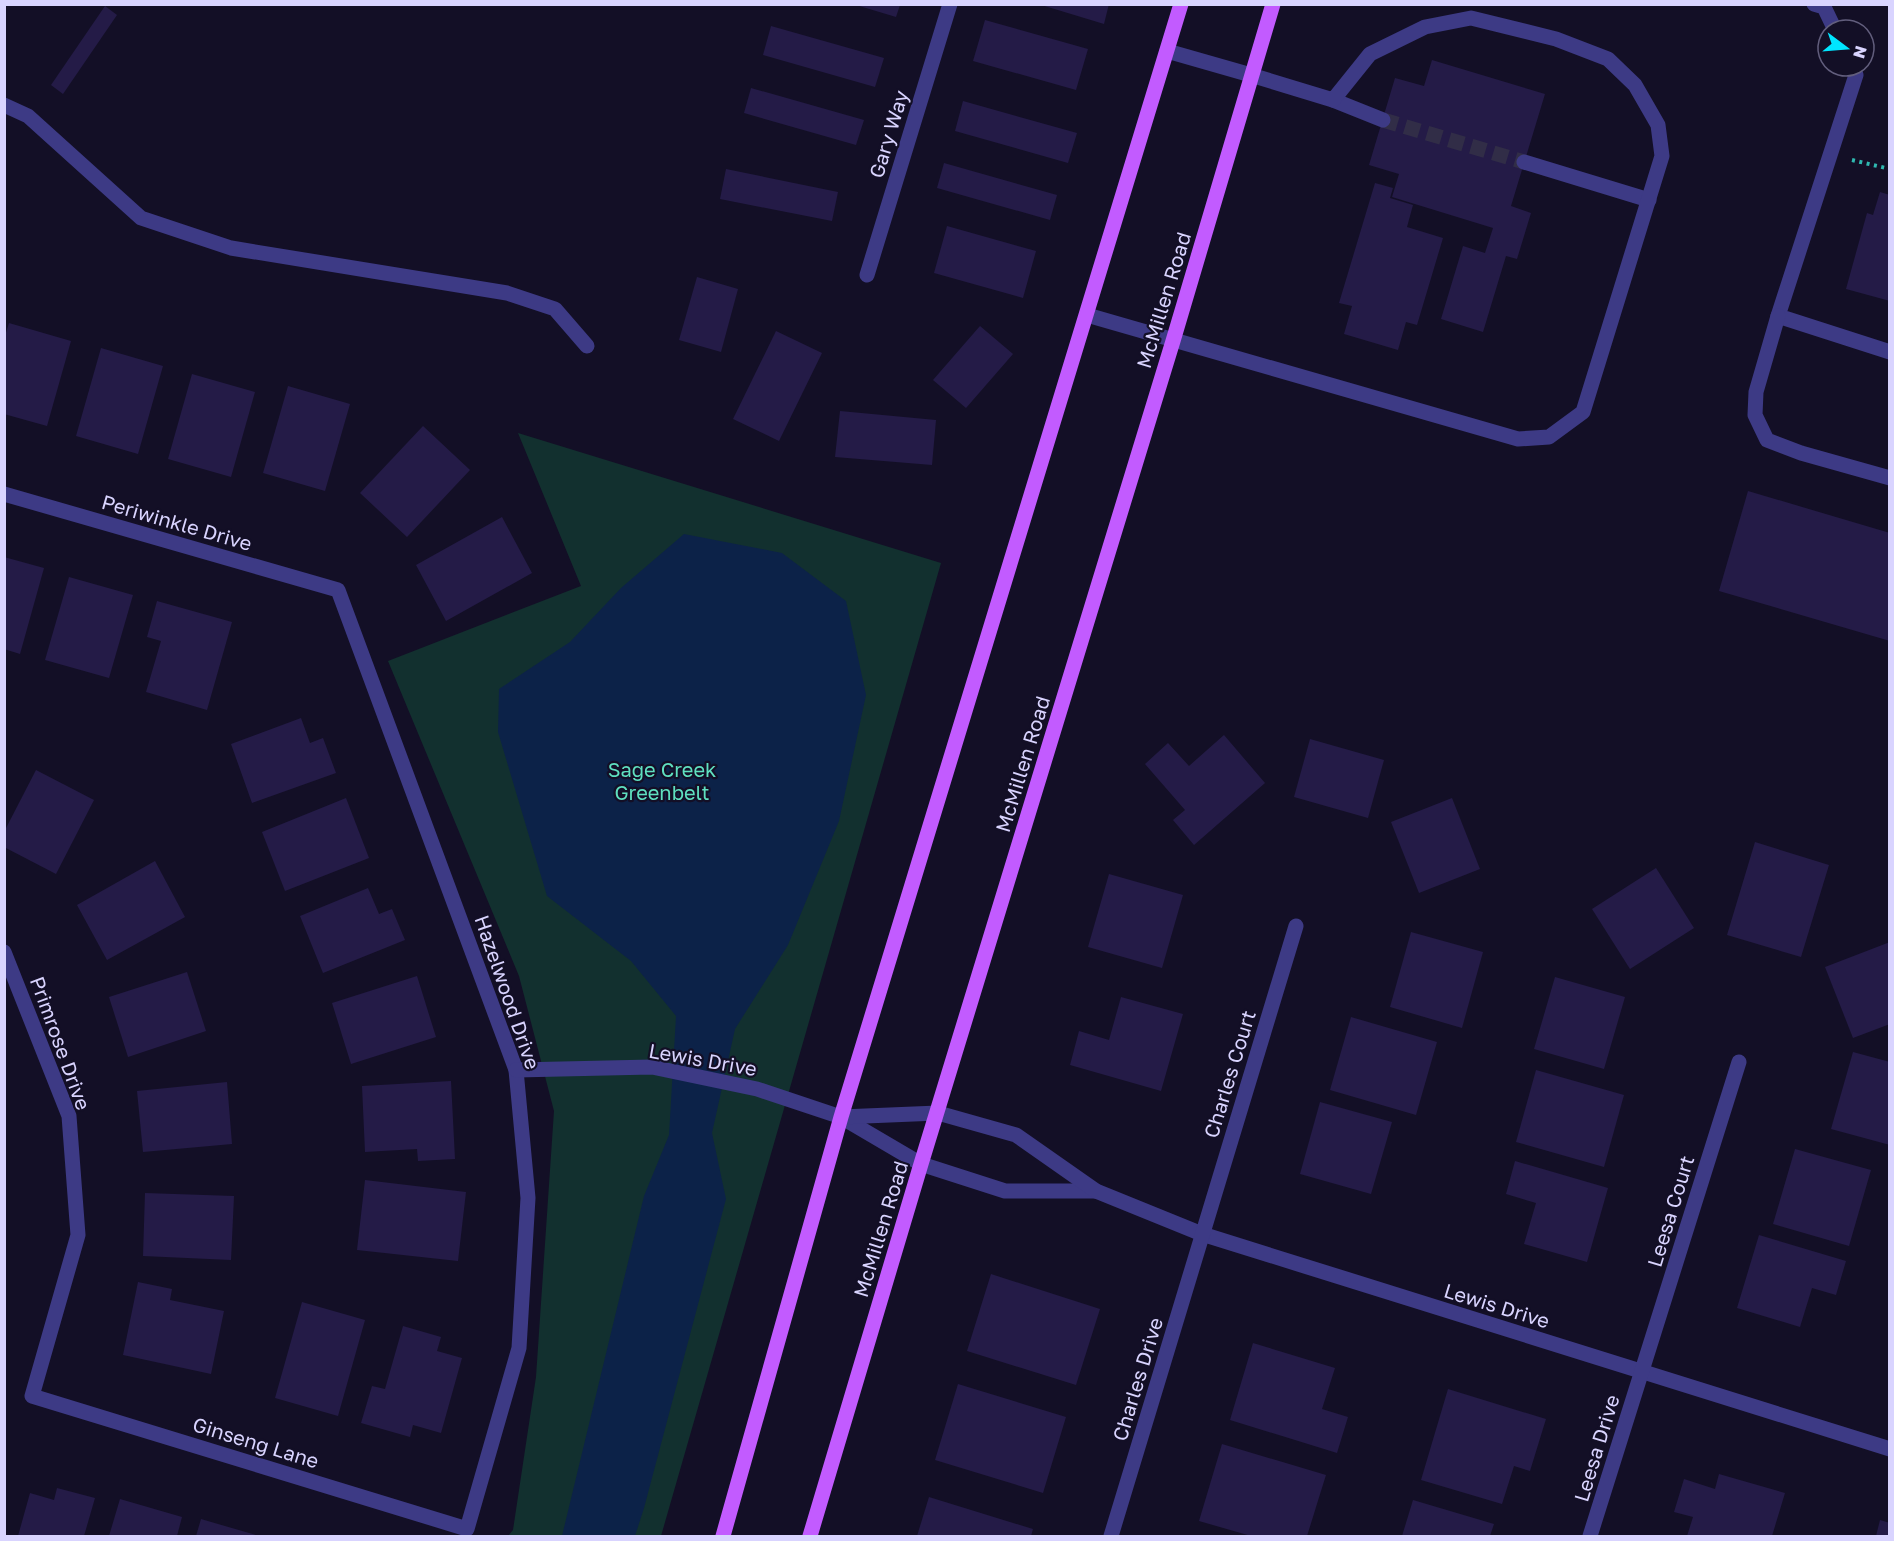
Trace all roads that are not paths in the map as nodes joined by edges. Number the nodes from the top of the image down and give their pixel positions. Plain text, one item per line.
1 (950, 4) edge
2 (1181, 4) edge
3 (1273, 4) edge
4 (1815, 4) edge
5 (1829, 18) edge
6 (1167, 51) junction
7 (1251, 75) junction
8 (1855, 78) edge
9 (1333, 100) junction
10 (4, 105) edge
11 (1383, 120) tunnel mouth
12 (1524, 162) tunnel mouth
13 (1649, 200) junction
14 (867, 275) dead end
15 (1087, 315) junction
16 (1778, 316) junction
17 (1173, 341) junction
18 (586, 346) dead end
19 (1890, 352) edge
20 (1890, 478) edge
21 (4, 494) edge
22 (338, 590) joint
23 (1296, 926) dead end
24 (4, 952) edge
25 (1739, 1062) dead end
26 (516, 1070) junction
27 (938, 1113) junction
28 (841, 1117) junction
29 (921, 1164) junction
30 (1096, 1191) junction
31 (1202, 1234) junction
32 (1641, 1372) junction
33 (32, 1396) joint
34 (1890, 1449) edge
35 (467, 1529) joint
36 (723, 1536) edge
37 (810, 1536) edge
38 (1111, 1536) edge
39 (1590, 1536) edge

1 - 14 street, Gary Way
2 - 6 main road
3 - 7 main road, McMillen Road
4 - 5 street
6 - 7 street
6 - 15 main road
7 - 9 street
7 - 17 main road, McMillen Road
8 - 16 street
9 - 11 street
9 - 13 street
10 - 18 street
12 - 13 street
13 - 17 street
15 - 17 street
15 - 28 main road
16 - 19 street
16 - 20 street
17 - 27 main road, McMillen Road
21 - 22 street, Periwinkle Drive
22 - 26 street, Hazelwood Drive
23 - 31 street, Charles Court
24 - 33 street, Primrose Drive
25 - 32 street, Leesa Court
26 - 28 street, Lewis Drive
26 - 35 street, Hazelwood Drive
27 - 28 street, Lewis Drive
27 - 29 main road, McMillen Road
27 - 30 street, Lewis Drive
28 - 29 street, Lewis Drive
28 - 36 main road
29 - 30 street, Lewis Drive
29 - 37 main road, McMillen Road
30 - 31 street, Lewis Drive
31 - 32 street, Lewis Drive
31 - 38 street, Charles Drive
32 - 34 street, Lewis Drive
32 - 39 street, Leesa Drive
33 - 35 street, Ginseng Lane

